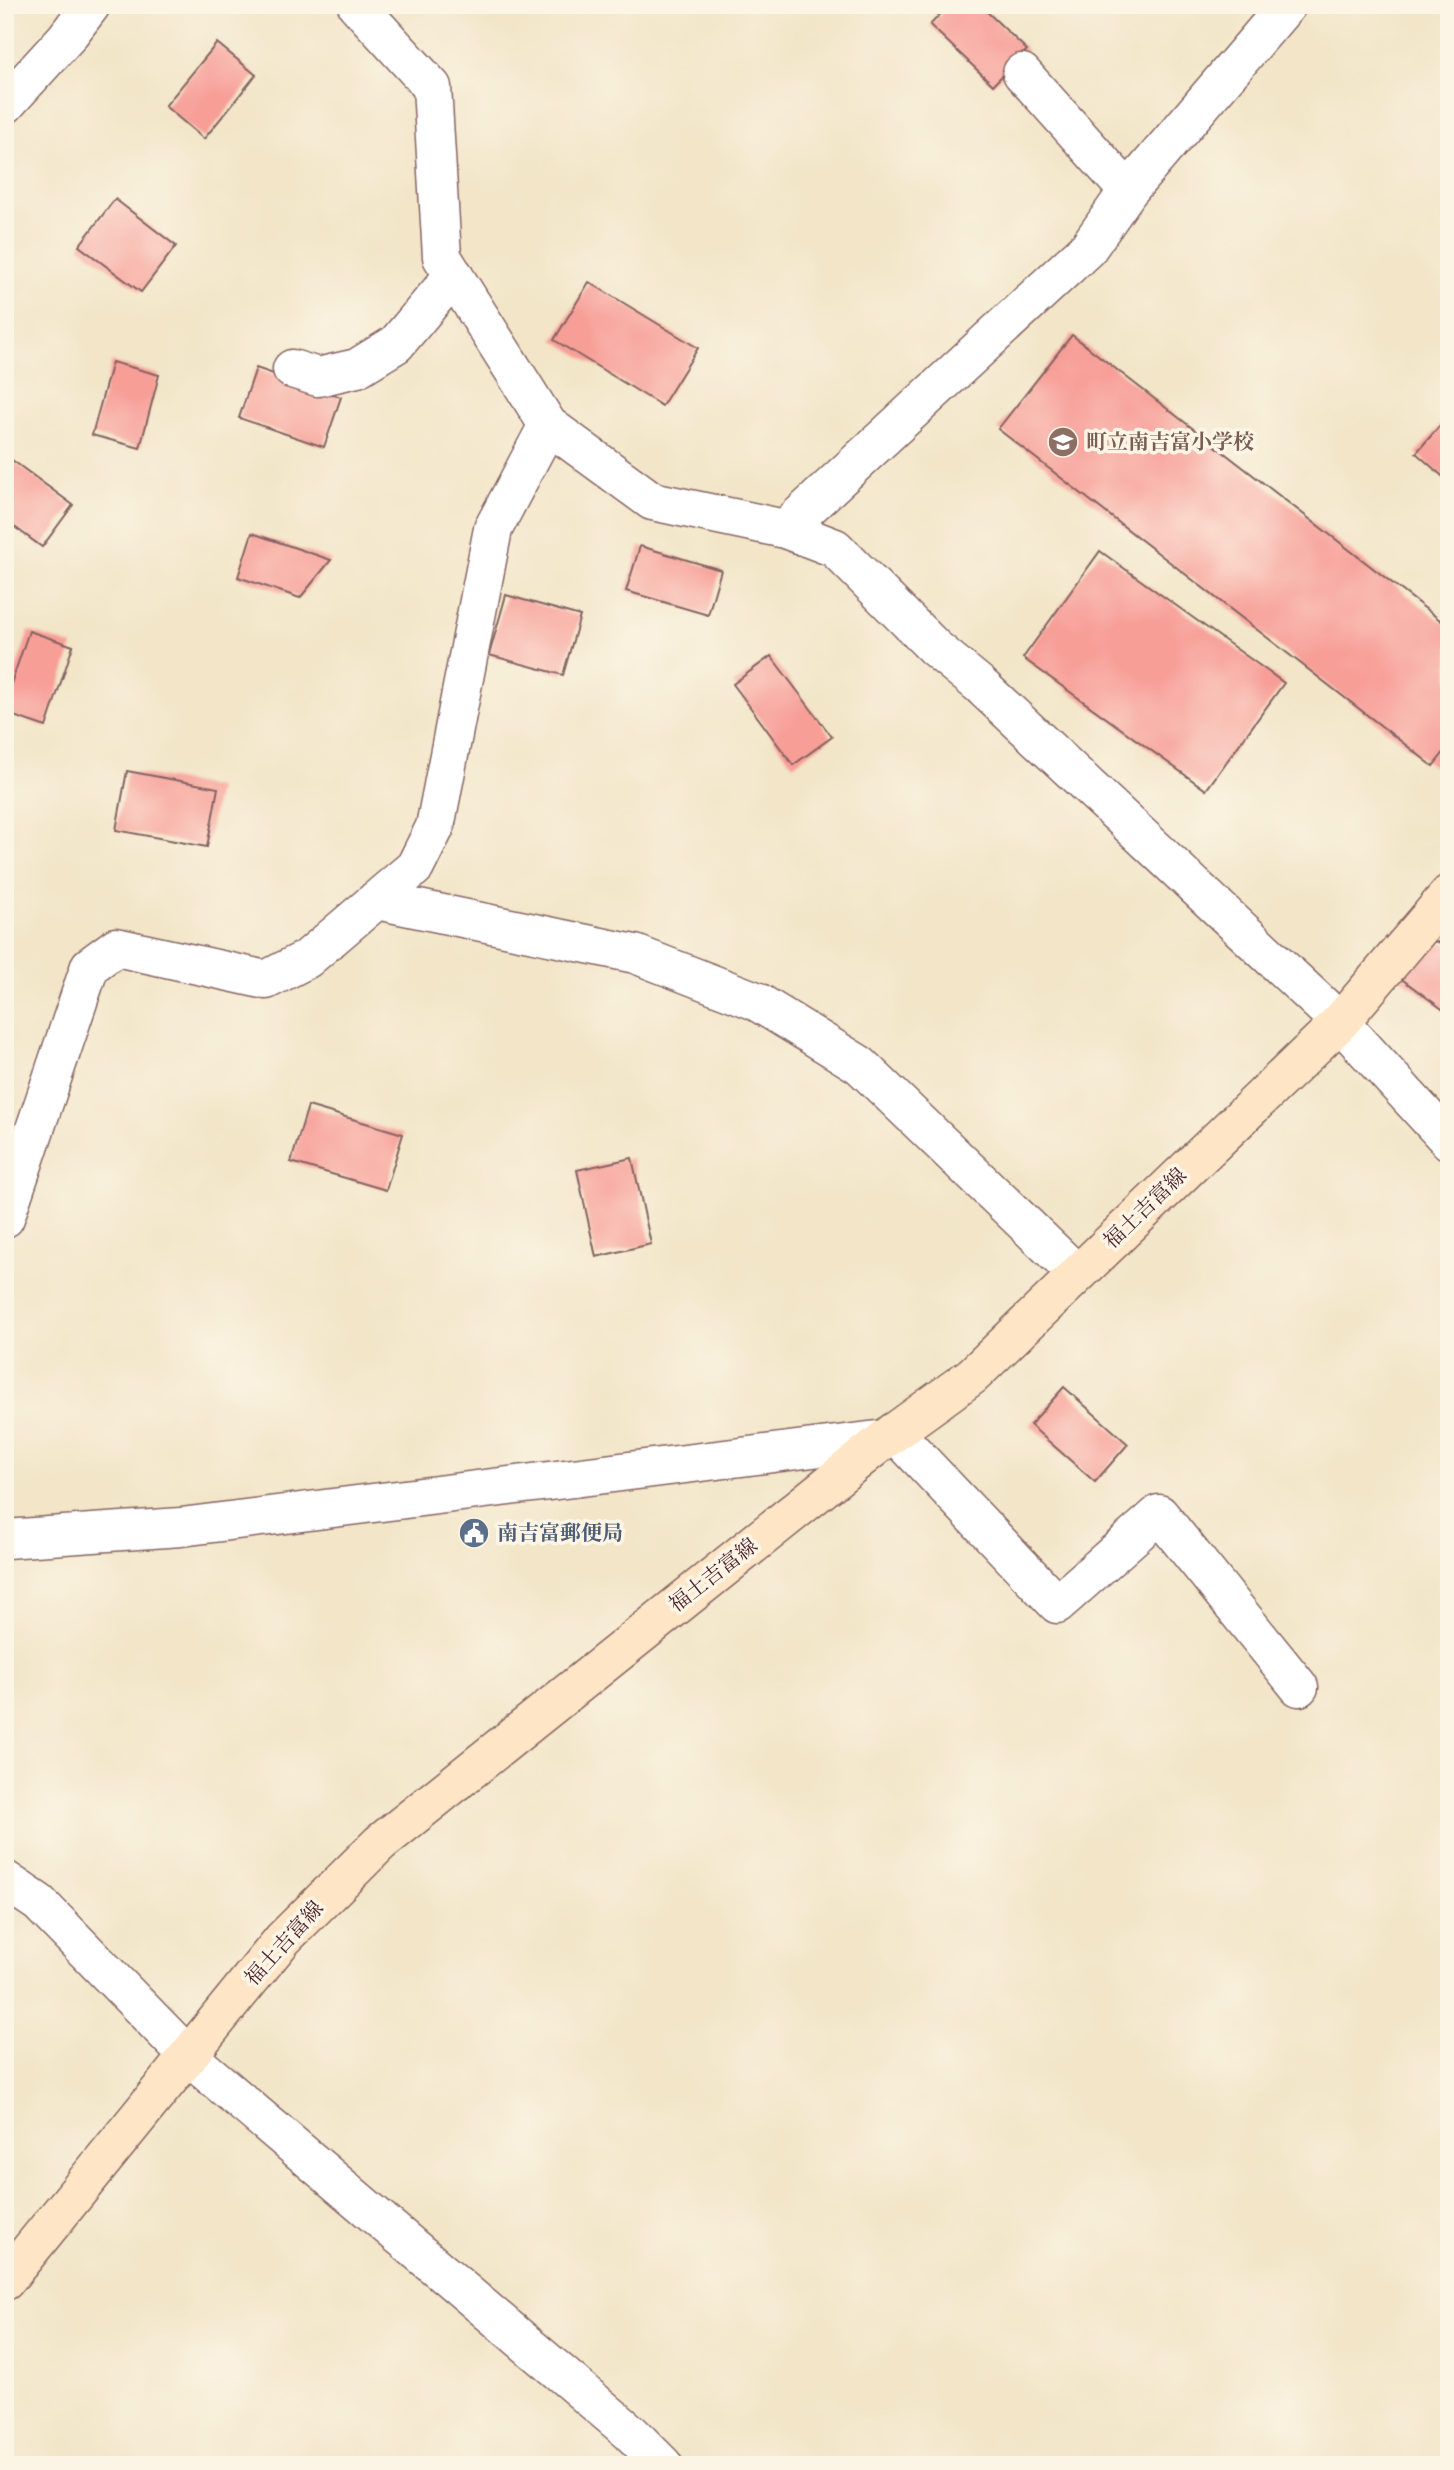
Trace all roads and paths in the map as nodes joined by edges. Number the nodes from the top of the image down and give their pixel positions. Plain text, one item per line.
1 (91, 5) edge
2 (357, 5) edge
3 (1287, 5) edge
4 (1022, 73) dead end
5 (5, 105) edge
6 (1128, 191) junction
7 (454, 275) junction
8 (292, 369) dead end
9 (548, 425) junction
10 (785, 528) junction
11 (1449, 894) edge
12 (376, 900) junction
13 (1340, 1022) junction
14 (1449, 1141) edge
15 (5, 1218) edge
16 (1077, 1274) junction
17 (889, 1435) junction
18 (5, 1539) edge
19 (1298, 1687) dead end
20 (5, 1880) edge
21 (187, 2056) junction
22 (5, 2281) edge
23 (663, 2465) edge

1 - 5 street
2 - 7 street
3 - 6 street
4 - 6 street
6 - 10 street
7 - 8 street
7 - 9 street
9 - 10 street
9 - 12 street
10 - 13 street
11 - 13 main road, 福土吉富線
12 - 15 street
12 - 16 street
13 - 14 street
13 - 16 main road, 福土吉富線
16 - 17 main road, 福土吉富線
17 - 18 street
17 - 19 street
17 - 21 main road, 福土吉富線
20 - 21 street
21 - 22 main road, 福土吉富線
21 - 23 street

